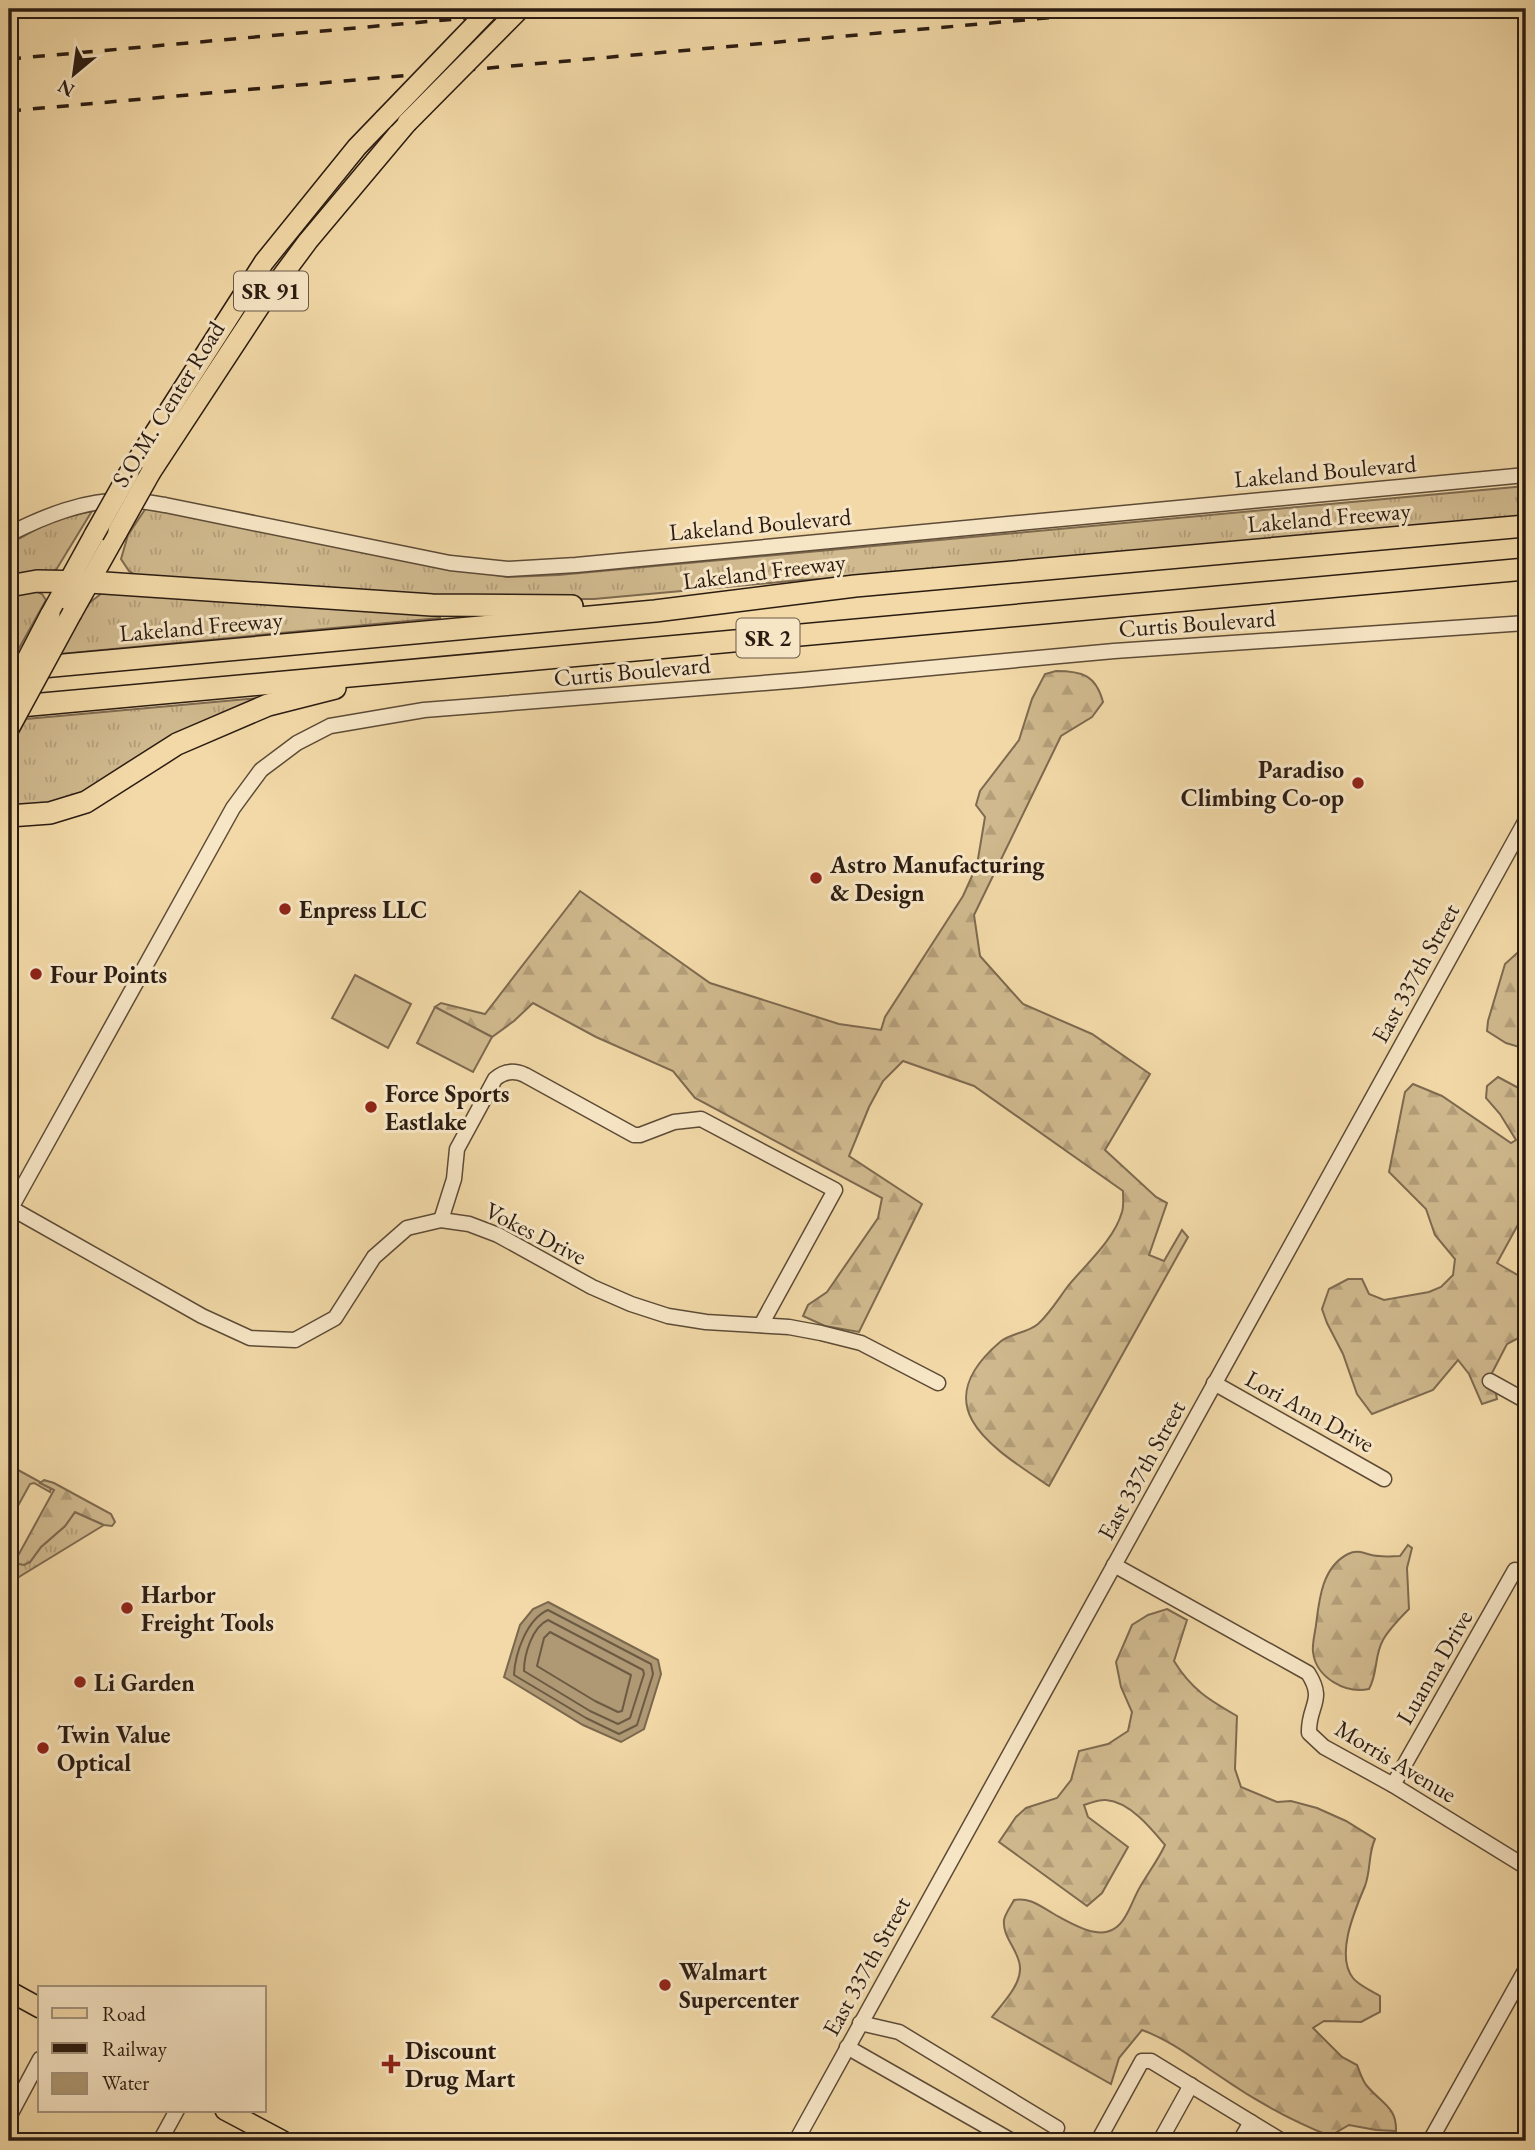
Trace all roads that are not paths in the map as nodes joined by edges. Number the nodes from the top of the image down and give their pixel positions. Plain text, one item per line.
1 (490, 9) edge
2 (520, 9) edge
3 (1526, 474) edge
4 (1526, 526) edge
5 (9, 534) edge
6 (1526, 569) edge
7 (79, 582) junction
8 (9, 586) edge
9 (655, 611) junction
10 (1526, 622) edge
11 (9, 670) edge
12 (405, 671) junction
13 (9, 694) edge
14 (9, 707) edge
15 (9, 729) edge
16 (9, 816) edge
17 (1526, 821) edge
18 (10, 1208) edge
19 (440, 1220) junction
20 (761, 1325) junction
21 (1490, 1381) dead end
22 (938, 1383) dead end
23 (1214, 1383) junction
24 (1526, 1401) edge
25 (1384, 1479) dead end
26 (1114, 1565) junction
27 (1515, 1570) dead end
28 (1393, 1785) junction
29 (1526, 1867) edge
30 (1526, 1969) edge
31 (9, 1991) edge
32 (38, 2007) edge
33 (860, 2023) junction
34 (848, 2047) junction
35 (38, 2063) edge
36 (1191, 2085) junction
37 (176, 2112) edge
38 (229, 2112) edge
39 (9, 2117) edge
40 (1251, 2122) junction
41 (1057, 2128) dead end
42 (160, 2141) edge
43 (282, 2141) edge
44 (796, 2141) edge
45 (1012, 2141) edge
46 (1098, 2141) edge
47 (1160, 2141) edge
48 (1240, 2141) edge
49 (1282, 2141) edge
50 (1430, 2141) edge

1 - 7 main road, S.O.M. Center Road / SR 91, bridge
2 - 7 main road, S.O.M. Center Road / SR 91, bridge
3 - 5 street, Lakeland Boulevard
4 - 9 highway, Lakeland Freeway / SR 2
6 - 12 highway, SR 2
7 - 8 highway
7 - 9 highway
7 - 13 main road, S.O.M. Center Road / SR 91, bridge
7 - 15 main road, S.O.M. Center Road / SR 91, bridge
9 - 11 highway, Lakeland Freeway / SR 2
10 - 18 street, Curtis Boulevard
12 - 14 highway, SR 2
12 - 16 highway
17 - 23 street, East 337th Street
18 - 19 street, Vokes Drive
19 - 20 street, Vokes Drive
19 - 20 street
20 - 22 street, Vokes Drive
21 - 24 street
23 - 25 street, Lori Ann Drive
23 - 26 street, East 337th Street
26 - 28 street, Morris Avenue
26 - 33 street, East 337th Street
27 - 28 street, Luanna Drive
28 - 29 street, Morris Avenue
30 - 50 street
31 - 32 main road
33 - 34 street, East 337th Street
33 - 41 street
34 - 44 street, East 337th Street
34 - 45 street
35 - 39 street
36 - 40 street
36 - 46 street
36 - 47 street
37 - 42 street
38 - 43 main road
40 - 48 street
40 - 49 street

